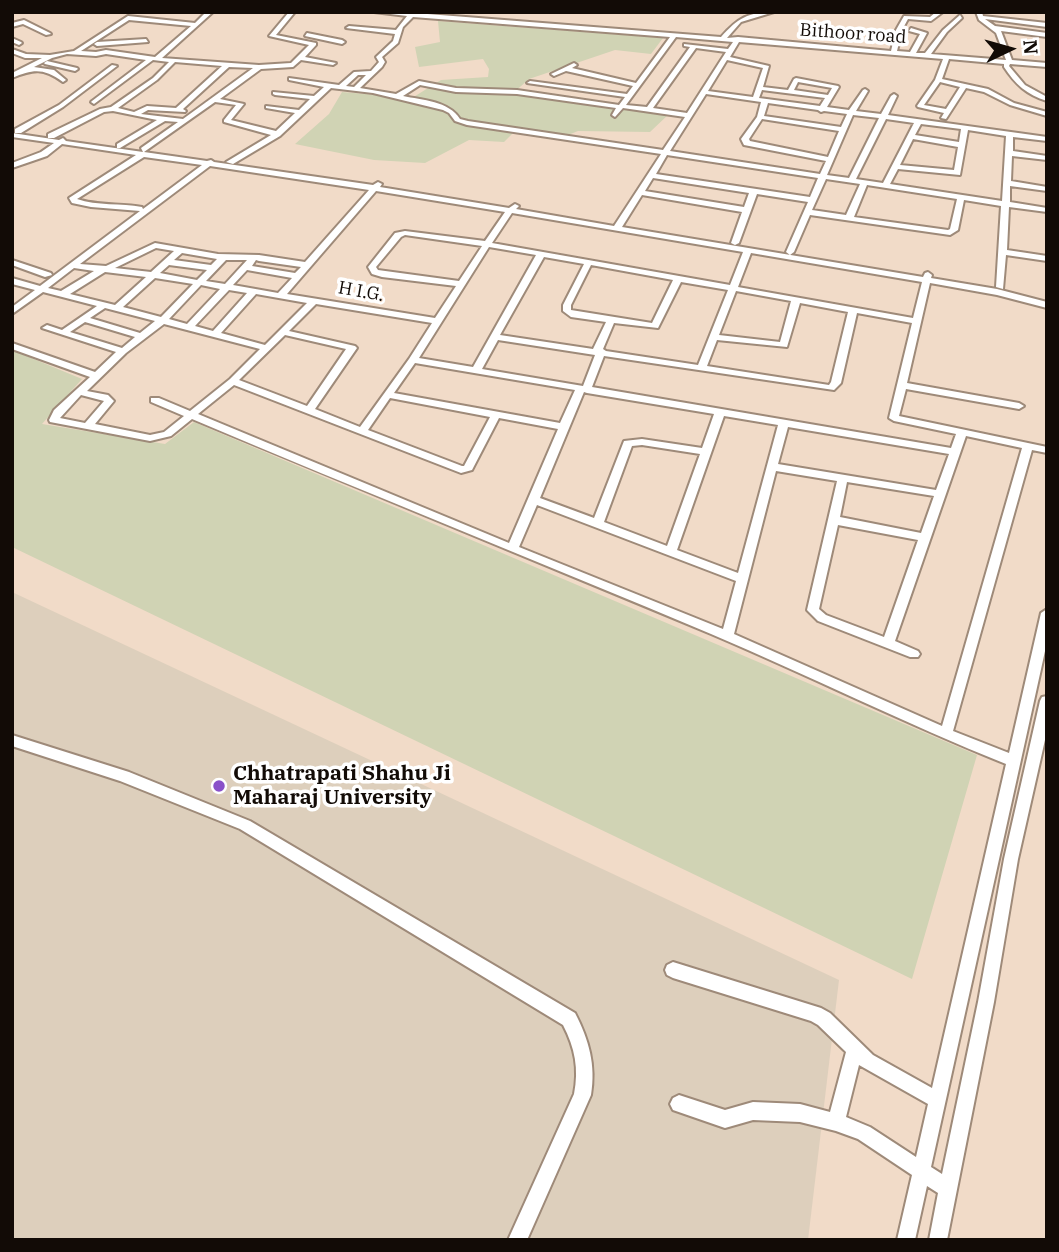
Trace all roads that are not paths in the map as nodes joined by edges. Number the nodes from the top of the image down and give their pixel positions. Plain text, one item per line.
1 (210, 12) edge
2 (292, 12) edge
3 (377, 12) edge
4 (559, 12) edge
5 (771, 12) edge
6 (940, 12) edge
7 (408, 13) edge
8 (979, 14) edge
9 (960, 18) junction
10 (986, 23) junction
11 (195, 24) junction
12 (557, 24) junction
13 (12, 25) edge
14 (1047, 25) edge
15 (349, 28) dead end
16 (995, 28) junction
17 (276, 29) junction
18 (911, 30) dead end
19 (398, 32) junction
20 (48, 34) dead end
21 (1036, 34) junction
22 (1047, 35) edge
23 (674, 36) junction
24 (724, 38) junction
25 (737, 40) junction
26 (146, 41) dead end
27 (342, 42) dead end
28 (919, 42) junction
29 (669, 43) junction
30 (89, 44) junction
31 (933, 44) junction
32 (1029, 44) dead end
33 (694, 46) junction
34 (12, 51) edge
35 (77, 51) junction
36 (894, 51) junction
37 (913, 53) junction
38 (928, 54) junction
39 (727, 55) junction
40 (52, 57) junction
41 (947, 57) junction
42 (154, 58) junction
43 (300, 58) junction
44 (657, 59) junction
45 (173, 61) junction
46 (1008, 61) junction
47 (41, 62) junction
48 (334, 62) dead end
49 (683, 62) junction
50 (228, 64) junction
51 (578, 64) dead end
52 (1047, 64) edge
53 (114, 66) dead end
54 (259, 67) junction
55 (650, 68) junction
56 (28, 69) junction
57 (75, 69) dead end
58 (566, 69) junction
59 (372, 73) junction
60 (675, 73) junction
61 (554, 74) dead end
62 (12, 76) edge
63 (291, 79) dead end
64 (63, 80) dead end
65 (938, 80) junction
66 (530, 83) dead end
67 (637, 85) junction
68 (964, 85) junction
69 (331, 86) junction
70 (342, 86) junction
71 (356, 88) junction
72 (759, 88) junction
73 (865, 91) dead end
74 (703, 92) junction
75 (790, 92) junction
76 (275, 93) dead end
77 (398, 96) junction
78 (629, 96) junction
79 (894, 96) dead end
80 (830, 97) junction
81 (315, 98) junction
82 (1047, 99) edge
83 (216, 100) junction
84 (755, 100) junction
85 (765, 101) junction
86 (94, 102) dead end
87 (621, 106) junction
88 (268, 107) dead end
89 (649, 109) junction
90 (113, 110) junction
91 (821, 110) junction
92 (177, 111) junction
93 (198, 112) junction
94 (300, 112) junction
95 (948, 112) junction
96 (136, 114) junction
97 (850, 114) junction
98 (1047, 114) edge
99 (615, 115) dead end
100 (688, 115) junction
101 (760, 117) junction
102 (882, 117) junction
103 (164, 119) junction
104 (185, 121) junction
105 (918, 122) junction
106 (940, 125) junction
107 (965, 128) junction
108 (842, 130) junction
109 (14, 132) edge
110 (277, 134) junction
111 (1010, 135) junction
112 (51, 136) junction
113 (911, 137) junction
114 (1047, 139) edge
115 (63, 140) junction
116 (962, 145) junction
117 (120, 146) junction
118 (144, 152) junction
119 (664, 153) junction
120 (1009, 153) junction
121 (1047, 158) edge
122 (829, 159) junction
123 (207, 161) junction
124 (230, 162) junction
125 (12, 166) edge
126 (896, 167) junction
127 (650, 175) junction
128 (821, 176) junction
129 (851, 181) junction
130 (864, 183) junction
131 (1007, 183) junction
132 (376, 186) junction
133 (885, 187) junction
134 (1047, 189) edge
135 (754, 191) junction
136 (639, 192) junction
137 (961, 198) junction
138 (811, 200) junction
139 (1005, 204) junction
140 (513, 208) junction
141 (139, 209) junction
142 (747, 210) junction
143 (1047, 211) edge
144 (806, 212) junction
145 (849, 218) junction
146 (618, 226) junction
147 (735, 243) junction
148 (486, 244) junction
149 (155, 245) junction
150 (180, 250) junction
151 (748, 250) junction
152 (790, 252) junction
153 (1002, 252) junction
154 (541, 254) junction
155 (223, 258) junction
156 (254, 258) junction
157 (1047, 259) edge
158 (12, 262) edge
159 (167, 262) junction
160 (589, 262) junction
161 (75, 265) junction
162 (307, 265) junction
163 (245, 267) junction
164 (106, 268) junction
165 (214, 268) junction
166 (129, 271) junction
167 (48, 275) junction
168 (153, 275) junction
169 (297, 276) junction
170 (928, 277) junction
171 (678, 279) junction
172 (12, 281) edge
173 (200, 283) junction
174 (461, 284) junction
175 (227, 286) junction
176 (1000, 287) junction
177 (35, 289) junction
178 (732, 289) junction
179 (254, 290) junction
180 (63, 294) junction
181 (281, 295) junction
182 (315, 300) junction
183 (12, 301) edge
184 (796, 301) junction
185 (1046, 303) edge
186 (104, 305) junction
187 (117, 308) junction
188 (12, 311) edge
189 (853, 311) junction
190 (83, 319) junction
191 (163, 320) junction
192 (611, 320) junction
193 (436, 321) junction
194 (916, 321) junction
195 (189, 327) junction
196 (47, 328) dead end
197 (282, 332) junction
198 (63, 333) junction
199 (214, 335) junction
200 (143, 337) junction
201 (494, 337) junction
202 (713, 337) junction
203 (12, 346) edge
204 (267, 348) junction
205 (123, 351) junction
206 (599, 351) junction
207 (413, 360) junction
208 (702, 367) junction
209 (476, 371) junction
210 (96, 376) junction
211 (233, 381) junction
212 (902, 385) junction
213 (583, 389) junction
214 (79, 393) junction
215 (388, 395) junction
216 (155, 400) dead end
217 (1019, 406) dead end
218 (309, 410) junction
219 (720, 412) junction
220 (192, 414) junction
221 (496, 414) junction
222 (894, 418) junction
223 (784, 424) junction
224 (87, 427) junction
225 (563, 427) junction
226 (362, 431) junction
227 (962, 432) junction
228 (891, 441) junction
229 (1028, 446) junction
230 (1047, 450) edge
231 (705, 452) junction
232 (955, 452) junction
233 (773, 467) junction
234 (843, 478) junction
235 (941, 494) junction
236 (533, 499) junction
237 (833, 520) junction
238 (598, 523) junction
239 (926, 538) junction
240 (513, 548) junction
241 (671, 551) junction
242 (743, 579) junction
243 (1047, 613) edge
244 (727, 636) junction
245 (888, 643) junction
246 (914, 654) dead end
247 (1047, 701) edge
248 (946, 733) junction
249 (12, 740) edge
250 (1013, 767) junction
251 (1030, 780) junction
252 (673, 970) dead end
253 (855, 1050) junction
254 (937, 1100) junction
255 (679, 1104) dead end
256 (836, 1122) junction
257 (920, 1172) junction
258 (947, 1188) junction
259 (517, 1240) edge
260 (906, 1240) edge
261 (938, 1240) edge

1 - 11 street
2 - 17 street
3 - 7 street
4 - 12 street
5 - 24 street
6 - 9 street
6 - 36 street
7 - 12 street, Bithoor road
7 - 19 street
7 - 23 street
8 - 10 street
8 - 14 street
9 - 10 street
9 - 31 street
10 - 16 street
11 - 30 street
11 - 42 street
12 - 24 street, Bithoor road
13 - 20 street
15 - 19 street
16 - 21 street
16 - 46 street
17 - 27 street
17 - 43 street
18 - 28 street
19 - 59 street
21 - 22 street
21 - 32 street
23 - 25 street
23 - 29 street
24 - 25 street, Bithoor road
25 - 36 street, Bithoor road
25 - 39 street
25 - 41 street
26 - 30 street
28 - 31 street
28 - 37 street
29 - 33 street
29 - 44 street
30 - 35 street
31 - 38 street
33 - 39 street
33 - 49 street
34 - 40 street
35 - 40 street
35 - 42 street
36 - 37 street, Bithoor road
37 - 38 street, Bithoor road
38 - 46 street, Bithoor road
39 - 72 street
39 - 74 street
40 - 47 street
41 - 46 street
41 - 65 street
42 - 45 street
42 - 86 street
43 - 48 street
43 - 54 street
44 - 49 street
44 - 55 street
45 - 50 street
45 - 90 street
46 - 52 street
46 - 82 street
47 - 56 street
47 - 57 street
49 - 60 street
50 - 54 street
50 - 92 street
51 - 58 street
53 - 109 street
54 - 83 street
55 - 60 street
55 - 67 street
56 - 62 street
56 - 64 street
58 - 61 street
58 - 67 street
59 - 70 street
59 - 71 street
60 - 89 street
63 - 69 street
65 - 68 street
65 - 95 street
66 - 78 street
67 - 78 street
68 - 95 street
68 - 98 street
69 - 70 street
69 - 81 street
70 - 71 street
71 - 77 street
72 - 75 street
72 - 84 street
73 - 97 street
74 - 84 street
74 - 100 street
75 - 80 street
75 - 80 street
76 - 81 street
77 - 87 street
77 - 119 street
78 - 87 street
79 - 102 street
80 - 91 street
81 - 94 street
83 - 93 street
83 - 110 street
84 - 85 street
85 - 91 street
85 - 101 street
87 - 89 street
87 - 99 street
88 - 94 street
89 - 100 street
90 - 96 street
90 - 112 street
91 - 97 street
92 - 93 street
92 - 96 street
93 - 104 street
94 - 110 street
95 - 106 street
96 - 103 street
97 - 102 street
97 - 108 street
100 - 119 street
101 - 108 street
101 - 122 street
102 - 105 street
102 - 129 street
103 - 104 street
103 - 117 street
104 - 118 street
105 - 106 street
105 - 113 street
106 - 107 street
107 - 111 street
107 - 116 street
108 - 122 street
109 - 112 street
109 - 115 street
110 - 124 street
111 - 114 street
111 - 120 street
112 - 115 street
113 - 116 street
113 - 126 street
115 - 117 street
115 - 118 street
115 - 125 street
116 - 126 street
117 - 118 street
118 - 123 street
118 - 141 street
119 - 127 street
119 - 128 street
120 - 121 street
120 - 131 street
122 - 128 street
123 - 124 street
123 - 132 street
123 - 141 street
123 - 161 street
124 - 132 street
126 - 133 street
127 - 135 street
127 - 136 street
128 - 129 street
128 - 138 street
129 - 130 street
130 - 133 street
130 - 145 street
131 - 134 street
131 - 139 street
132 - 140 street
132 - 162 street
133 - 137 street
135 - 138 street
135 - 142 street
136 - 142 street
136 - 146 street
137 - 139 street
137 - 145 street
138 - 144 street
139 - 143 street
139 - 153 street
140 - 146 street
140 - 148 street
141 - 167 street
142 - 147 street
144 - 145 street
144 - 152 street
146 - 147 street
146 - 151 street
147 - 152 street
148 - 154 street
148 - 174 street
148 - 174 street
149 - 150 street
149 - 164 street
149 - 166 street
150 - 155 street
150 - 159 street
151 - 170 street
151 - 178 street
152 - 170 street
153 - 157 street
153 - 176 street
154 - 160 street
154 - 201 street
155 - 156 street
155 - 165 street
156 - 162 street
156 - 163 street
158 - 167 street
159 - 165 street
159 - 168 street
160 - 171 street
160 - 192 street
161 - 164 street, H I.G.
161 - 177 street
162 - 169 street
163 - 169 street
163 - 175 street
164 - 166 street, H I.G.
164 - 180 street
165 - 173 street
166 - 168 street, H I.G.
167 - 177 street
168 - 173 street, H I.G.
168 - 187 street
169 - 181 street
170 - 176 street
170 - 185 street
170 - 194 street
171 - 178 street
171 - 192 street
172 - 177 street
173 - 175 street, H I.G.
173 - 191 street
174 - 193 street
175 - 179 street, H I.G.
175 - 195 street
176 - 185 street
177 - 180 street
177 - 183 street
177 - 188 street
178 - 184 street
178 - 202 street
179 - 181 street, H I.G.
179 - 199 street
180 - 186 street
181 - 182 street, H I.G.
182 - 193 street, H I.G.
182 - 197 street
184 - 189 street
184 - 202 street
186 - 187 street
186 - 190 street
187 - 191 street
189 - 194 street
189 - 208 street
190 - 198 street
190 - 200 street
191 - 195 street
191 - 200 street
192 - 206 street
193 - 207 street
194 - 212 street
195 - 199 street
196 - 198 street
197 - 204 street
197 - 218 street
198 - 205 street
199 - 204 street
200 - 205 street
201 - 206 street
201 - 209 street
202 - 208 street
203 - 210 street
204 - 211 street
205 - 210 street
206 - 208 street
206 - 213 street
207 - 209 street
207 - 215 street
209 - 213 street
210 - 214 street
211 - 218 street
211 - 220 street
212 - 217 street
212 - 222 street
213 - 219 street
213 - 225 street
214 - 224 street
214 - 224 street
215 - 221 street
215 - 226 street
216 - 220 street
218 - 226 street
219 - 223 street
219 - 231 street
220 - 224 street
220 - 240 street
221 - 225 street
221 - 226 street
222 - 227 street
222 - 228 street
223 - 228 street
223 - 233 street
225 - 236 street
227 - 229 street
227 - 232 street
228 - 232 street
229 - 230 street
229 - 248 street
231 - 238 street
231 - 241 street
232 - 235 street
233 - 234 street
233 - 242 street
234 - 235 street
234 - 237 street
235 - 239 street
236 - 238 street
236 - 240 street
237 - 239 street
237 - 245 street
238 - 241 street
239 - 245 street
240 - 244 street
241 - 242 street
242 - 244 street
243 - 250 street
244 - 248 street
245 - 246 street
247 - 251 street
248 - 250 street
249 - 259 street
250 - 251 street
250 - 254 street
251 - 258 street
252 - 253 street
253 - 254 street
253 - 256 street
254 - 257 street
255 - 256 street
256 - 257 street
257 - 258 street
257 - 260 street
258 - 261 street

